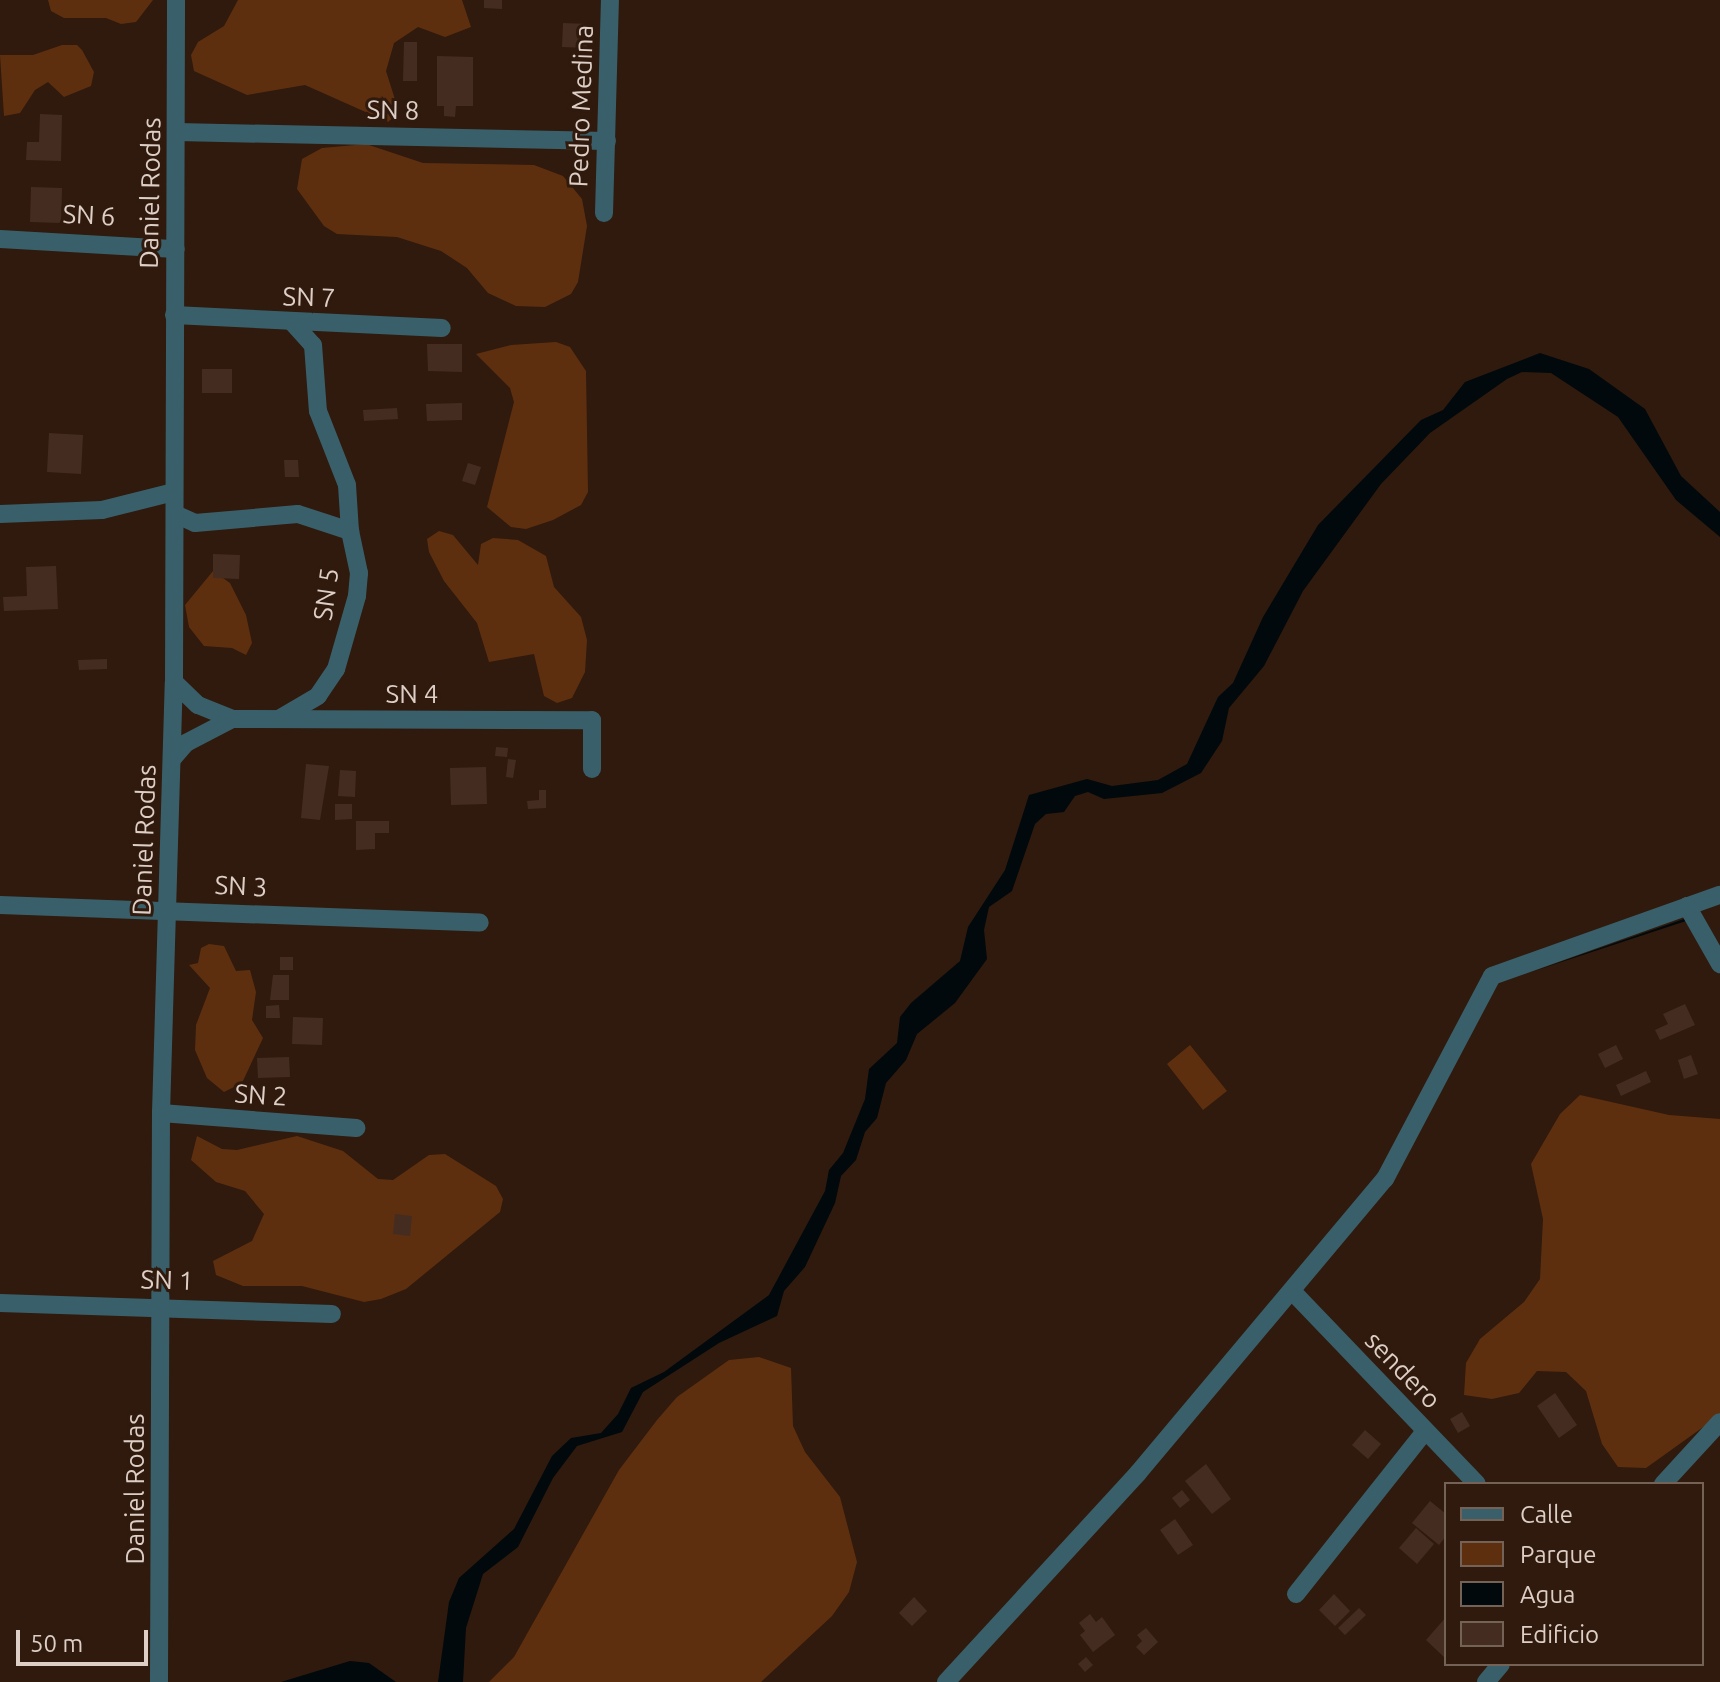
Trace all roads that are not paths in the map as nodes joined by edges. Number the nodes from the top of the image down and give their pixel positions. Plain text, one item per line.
1 (176, 0) edge
2 (610, 0) edge
3 (177, 132) junction
4 (607, 141) junction
5 (604, 213) dead end
6 (0, 239) edge
7 (176, 249) junction
8 (174, 315) junction
9 (292, 322) junction
10 (442, 328) dead end
11 (174, 492) junction
12 (0, 514) edge
13 (175, 514) junction
14 (350, 531) junction
15 (174, 682) junction
16 (232, 719) junction
17 (278, 719) junction
18 (173, 758) junction
19 (592, 769) dead end
20 (1720, 895) edge
21 (0, 905) edge
22 (1687, 906) junction
23 (168, 909) junction
24 (480, 923) dead end
25 (1720, 964) edge
26 (161, 1113) junction
27 (356, 1128) dead end
28 (1292, 1291) junction
29 (0, 1303) edge
30 (162, 1305) junction
31 (332, 1314) dead end
32 (1720, 1422) edge
33 (1425, 1431) junction
34 (1475, 1482) edge
35 (1665, 1482) edge
36 (1296, 1594) dead end
37 (1499, 1666) edge
38 (159, 1682) edge
39 (946, 1682) edge
40 (1486, 1682) edge

1 - 3 street, Daniel Rodas
2 - 4 street, Pedro Medina
3 - 4 street, SN 8
3 - 7 street, Daniel Rodas
4 - 5 street, Pedro Medina
6 - 7 street, SN 6
7 - 8 street, Daniel Rodas
8 - 9 street, SN 7
8 - 11 street, Daniel Rodas
9 - 10 street, SN 7
9 - 14 street, SN 5
11 - 12 street
11 - 13 street, Daniel Rodas
13 - 14 street
13 - 15 street, Daniel Rodas
14 - 17 street, SN 5
15 - 16 street, SN 4
15 - 18 street, Daniel Rodas
16 - 17 street, SN 4
16 - 18 street, SN 4
17 - 19 street, SN 4
18 - 23 street, Daniel Rodas
20 - 22 street
21 - 23 street, SN 3
22 - 25 street
22 - 28 street
23 - 24 street, SN 3
23 - 26 street, Daniel Rodas
26 - 27 street, SN 2
26 - 30 street, Daniel Rodas
28 - 33 street, sendero
28 - 39 street
29 - 30 street, SN 1
30 - 31 street, SN 1
30 - 38 street, Daniel Rodas
32 - 35 street
33 - 34 street, sendero
33 - 36 street
37 - 40 street

